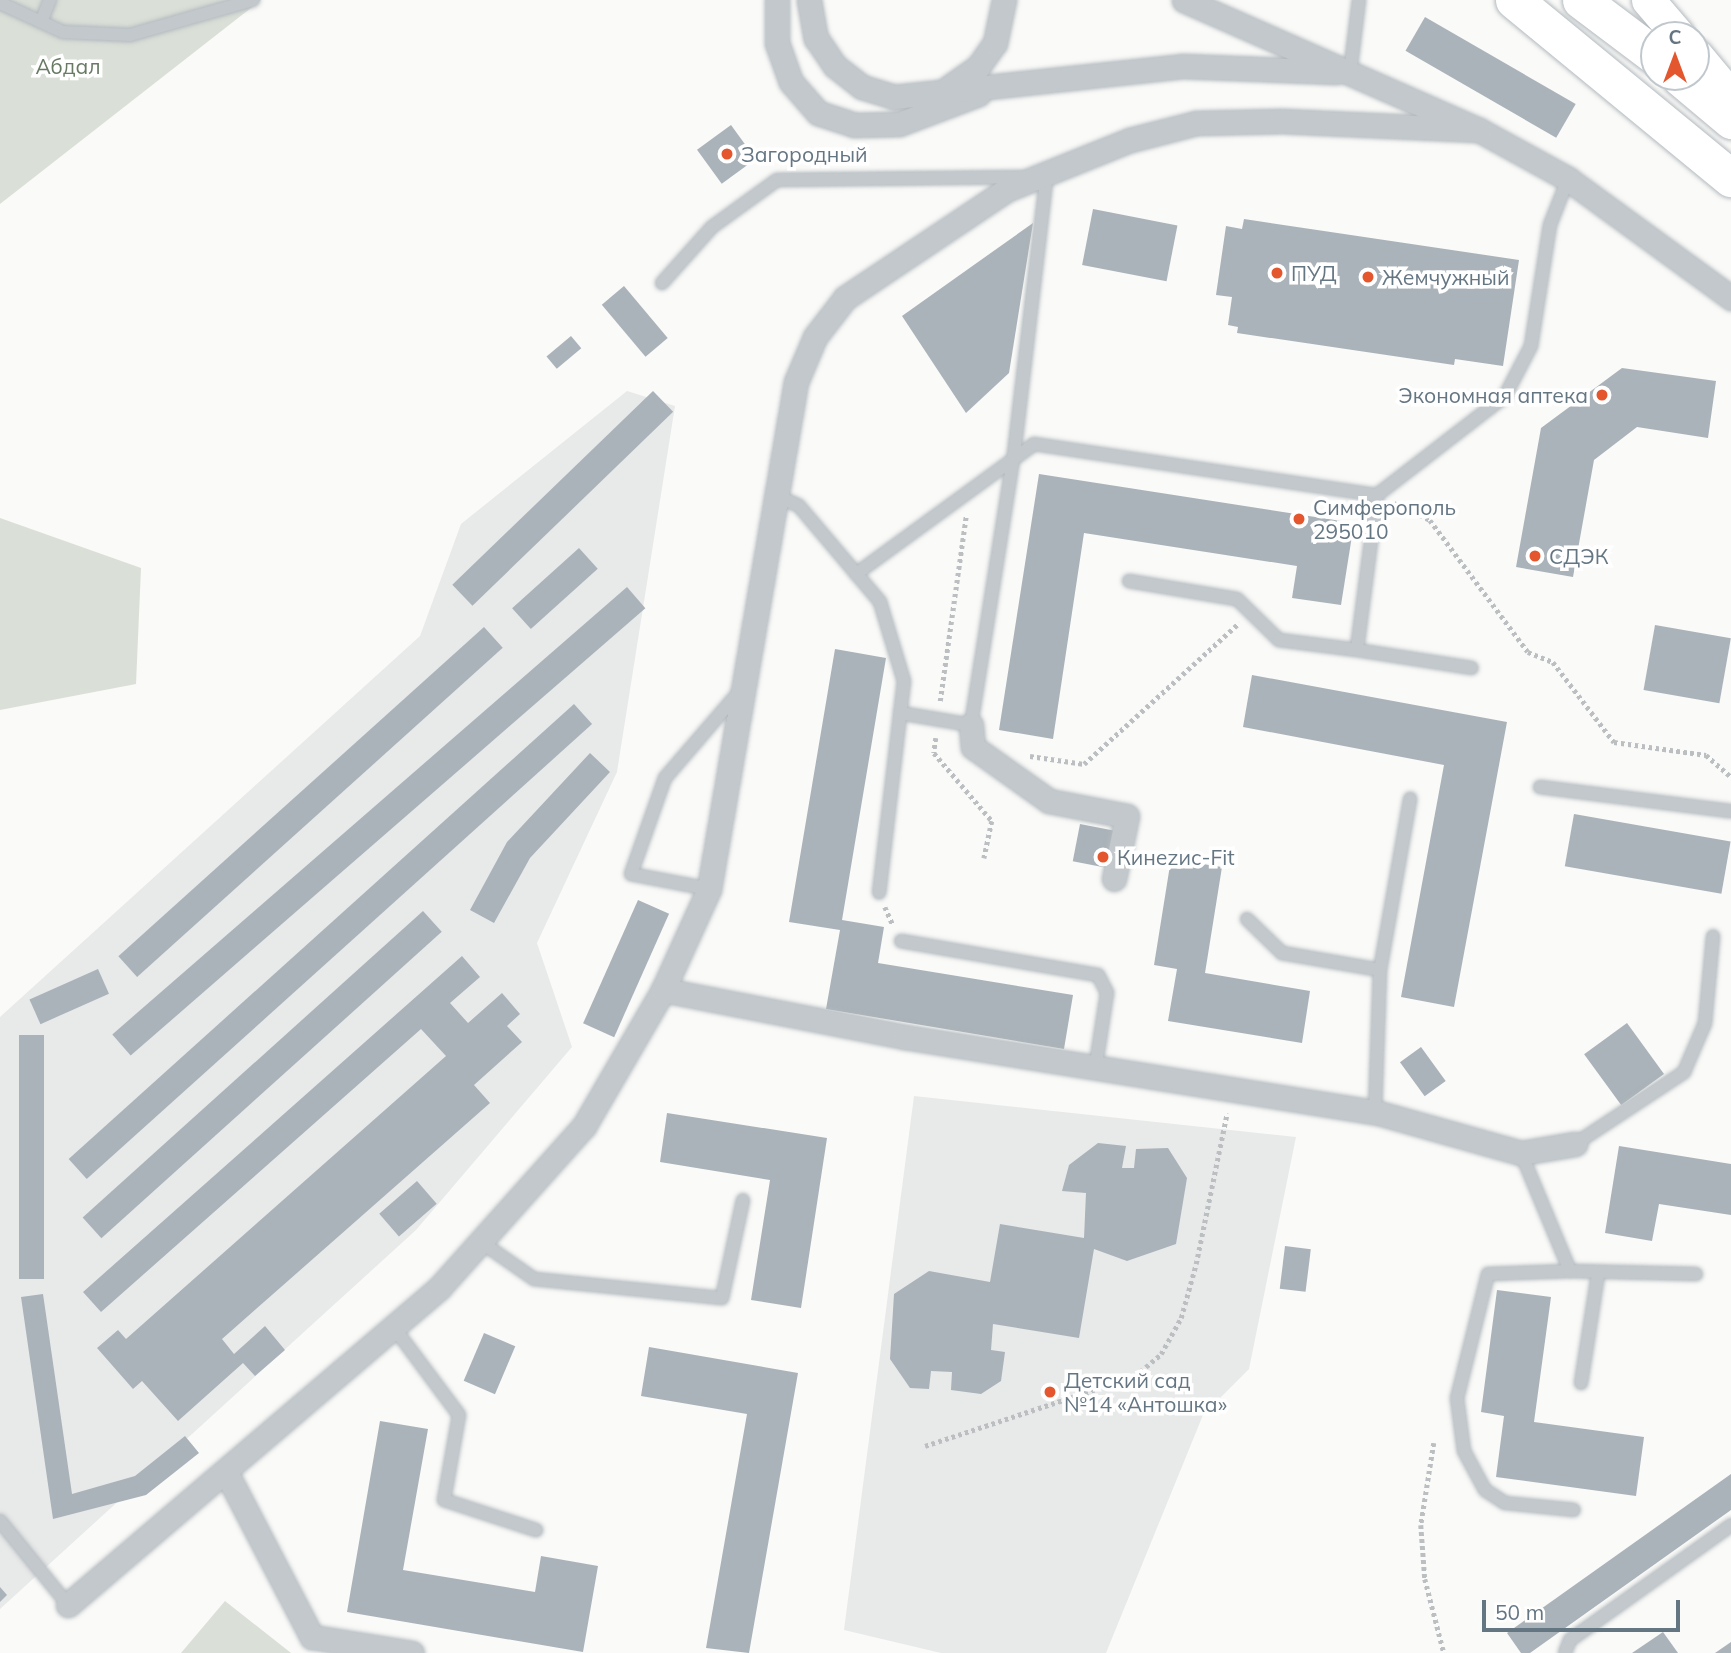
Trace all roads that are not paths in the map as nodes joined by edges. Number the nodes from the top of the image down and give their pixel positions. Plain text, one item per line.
1 (50, 0) edge
2 (253, 0) edge
3 (777, 0) edge
4 (809, 0) edge
5 (1004, 0) edge
6 (1184, 0) edge
7 (1359, 0) edge
8 (1514, 0) edge
9 (1581, 0) edge
10 (1648, 0) edge
11 (0, 3) edge
12 (1666, 21) edge
13 (41, 22) junction
14 (1640, 44) edge
15 (1710, 72) edge
16 (1350, 73) junction
17 (996, 82) junction
18 (1697, 91) edge
19 (929, 95) junction
20 (1731, 97) edge
21 (1731, 120) edge
22 (1479, 130) junction
23 (1039, 173) junction
24 (1731, 178) edge
25 (1568, 179) junction
26 (662, 283) dead end
27 (1731, 298) edge
28 (1014, 454) junction
29 (1377, 495) junction
30 (777, 496) junction
31 (856, 574) junction
32 (1129, 581) dead end
33 (1357, 650) junction
34 (1472, 668) dead end
35 (744, 686) junction
36 (900, 713) junction
37 (972, 736) junction
38 (1540, 787) dead end
39 (1410, 799) dead end
40 (1731, 811) edge
41 (1114, 879) dead end
42 (709, 889) junction
43 (878, 892) road end
44 (1247, 919) dead end
45 (1713, 936) dead end
46 (901, 941) road end
47 (1380, 970) junction
48 (663, 990) junction
49 (1096, 1064) junction
50 (1374, 1112) junction
51 (1575, 1144) joint
52 (1521, 1153) junction
53 (743, 1200) dead end
54 (481, 1242) junction
55 (1570, 1271) junction
56 (1696, 1274) dead end
57 (1598, 1275) junction
58 (395, 1328) junction
59 (1581, 1383) dead end
60 (227, 1474) junction
61 (1574, 1510) dead end
62 (0, 1521) edge
63 (1731, 1525) edge
64 (536, 1530) dead end
65 (68, 1605) joint
66 (412, 1653) edge
67 (1565, 1653) edge

1 - 13 lane
2 - 13 lane
3 - 17 street
4 - 19 street
5 - 19 street
6 - 16 street
7 - 16 lane
8 - 24 main road
9 - 14 main road
10 - 12 main road
11 - 13 lane
15 - 20 main road
16 - 17 street
16 - 22 street
17 - 19 street
18 - 21 main road
22 - 23 street
22 - 25 street
23 - 26 lane
23 - 28 lane
23 - 30 street
25 - 27 street
25 - 29 lane
28 - 29 lane
28 - 31 lane
28 - 37 lane
29 - 33 lane
30 - 31 lane
30 - 35 street
31 - 36 lane
32 - 33 lane
33 - 34 lane
35 - 42 street
35 - 42 lane
36 - 37 lane
36 - 43 lane
37 - 41 street
38 - 40 lane
39 - 47 lane
42 - 48 street
44 - 47 lane
45 - 51 lane
46 - 49 lane
47 - 50 lane
48 - 49 street
48 - 54 street
49 - 50 street
50 - 52 street
51 - 52 street
52 - 55 lane
53 - 54 lane
54 - 58 street
55 - 57 lane
55 - 61 lane
56 - 57 lane
57 - 59 lane
58 - 60 street
58 - 64 lane
60 - 65 street
60 - 66 street
62 - 65 lane
63 - 67 lane

